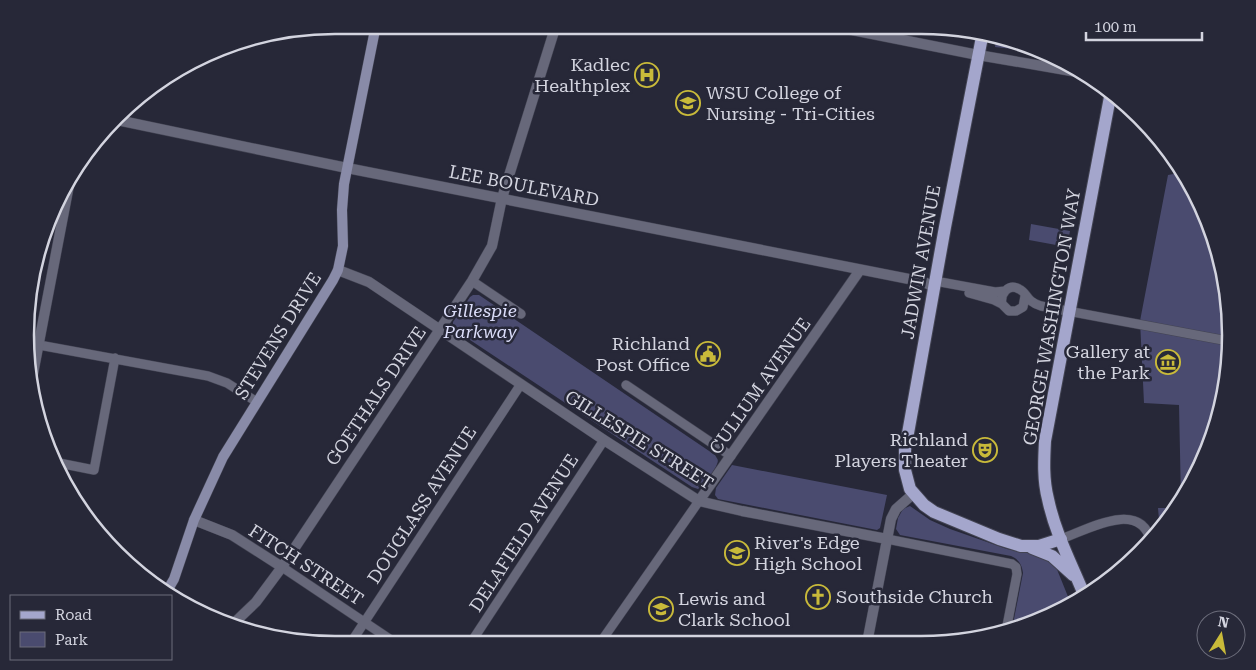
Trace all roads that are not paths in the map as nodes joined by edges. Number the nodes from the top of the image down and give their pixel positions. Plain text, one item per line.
1 (374, 34) edge
2 (553, 34) edge
3 (872, 34) edge
4 (981, 40) edge
5 (978, 55) junction
6 (1063, 70) edge
7 (1109, 100) edge
8 (123, 121) edge
9 (347, 168) junction
10 (502, 198) junction
11 (66, 199) edge
12 (338, 270) junction
13 (860, 270) junction
14 (472, 281) junction
15 (931, 283) junction
16 (1005, 291) junction
17 (1025, 296) junction
18 (1002, 304) junction
19 (1069, 312) junction
20 (521, 314) dead end
21 (439, 330) junction
22 (1222, 340) edge
23 (39, 345) junction
24 (115, 358) junction
25 (35, 365) edge
26 (521, 384) junction
27 (626, 385) dead end
28 (256, 402) junction
29 (604, 440) junction
30 (730, 456) junction
31 (63, 464) edge
32 (913, 494) junction
33 (699, 500) junction
34 (194, 520) junction
35 (1148, 533) edge
36 (887, 539) junction
37 (1061, 539) junction
38 (1027, 547) junction
39 (282, 567) junction
40 (1078, 581) junction
41 (170, 586) edge
42 (1081, 590) edge
43 (237, 620) edge
44 (364, 622) junction
45 (1007, 623) edge
46 (355, 636) edge
47 (385, 636) edge
48 (475, 636) edge
49 (606, 636) edge
50 (868, 636) edge

1 - 9 main road, STEVENS DRIVE
2 - 10 street, GOETHALS DRIVE
3 - 5 street
4 - 5 main road, JADWIN AVENUE
5 - 6 street
5 - 15 main road, JADWIN AVENUE
7 - 19 main road, GEORGE WASHINGTON WAY
8 - 9 street, LEE BOULEVARD
9 - 10 street, LEE BOULEVARD
9 - 12 main road, STEVENS DRIVE
10 - 13 street, LEE BOULEVARD
10 - 14 street, GOETHALS DRIVE
11 - 23 street
12 - 21 street, GILLESPIE STREET
12 - 28 main road, STEVENS DRIVE
13 - 15 street, LEE BOULEVARD
13 - 30 street, CULLUM AVENUE
14 - 20 street
14 - 21 street, GOETHALS DRIVE
15 - 16 street, LEE BOULEVARD
15 - 18 street, LEE BOULEVARD
15 - 32 main road, JADWIN AVENUE
16 - 17 street, LEE BOULEVARD
16 - 18 street
17 - 18 street, LEE BOULEVARD
17 - 19 street, LEE BOULEVARD
19 - 22 street, LEE BOULEVARD
19 - 37 main road, GEORGE WASHINGTON WAY
21 - 26 street, GILLESPIE STREET
21 - 39 street, GOETHALS DRIVE
23 - 24 street
23 - 25 street
24 - 28 street
24 - 31 street
26 - 29 street, GILLESPIE STREET
26 - 44 street, DOUGLASS AVENUE
27 - 30 street
28 - 34 main road, STEVENS DRIVE
29 - 33 street, GILLESPIE STREET
29 - 48 street, DELAFIELD AVENUE
30 - 33 street, CULLUM AVENUE
32 - 36 street
32 - 38 main road
33 - 36 street, GILLESPIE STREET
33 - 49 street, CULLUM AVENUE
34 - 39 street, FITCH STREET
34 - 41 main road, STEVENS DRIVE
35 - 37 street
36 - 45 street, GILLESPIE STREET
36 - 50 street
37 - 38 main road
37 - 40 main road, GEORGE WASHINGTON WAY
38 - 40 main road
39 - 43 street, GOETHALS DRIVE
39 - 44 street, FITCH STREET
40 - 42 main road, GEORGE WASHINGTON WAY
44 - 46 street, DOUGLASS AVENUE
44 - 47 street, FITCH STREET

